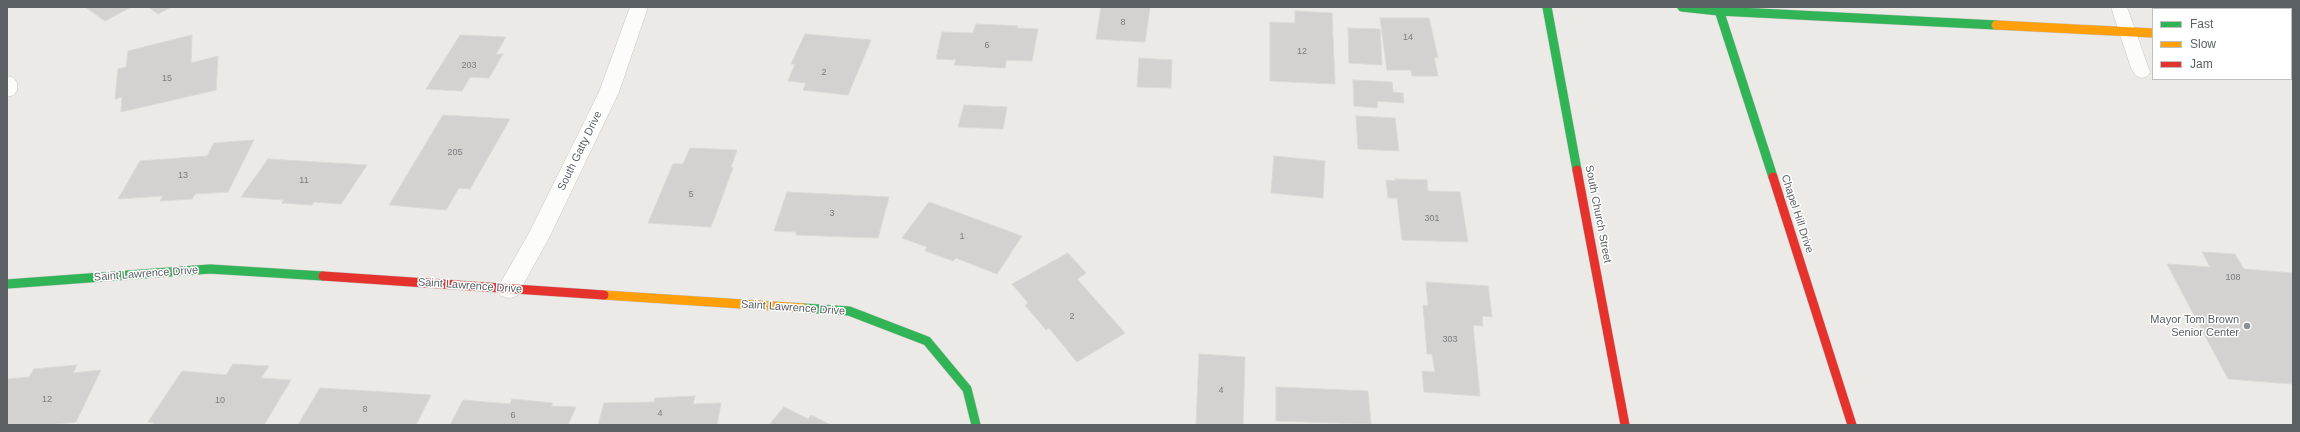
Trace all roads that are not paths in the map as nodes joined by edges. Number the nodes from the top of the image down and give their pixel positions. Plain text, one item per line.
1 (639, 7) edge
2 (1547, 7) edge
3 (1682, 7) edge
4 (2119, 7) edge
5 (1718, 9) edge
6 (2127, 32) junction
7 (2152, 33) edge
8 (2142, 72) dead end
9 (7, 82) edge
10 (7, 90) edge
11 (7, 284) edge
12 (509, 289) junction
13 (976, 425) edge
14 (1625, 425) edge
15 (1852, 425) edge

1 - 12 street, South Gatty Drive
2 - 14 street, South Church Street
3 - 5 street
4 - 6 lane
5 - 6 street
5 - 15 street, Chapel Hill Drive
6 - 7 street
6 - 8 lane
9 - 10 street
11 - 12 street, Saint Lawrence Drive
12 - 13 street, Saint Lawrence Drive

